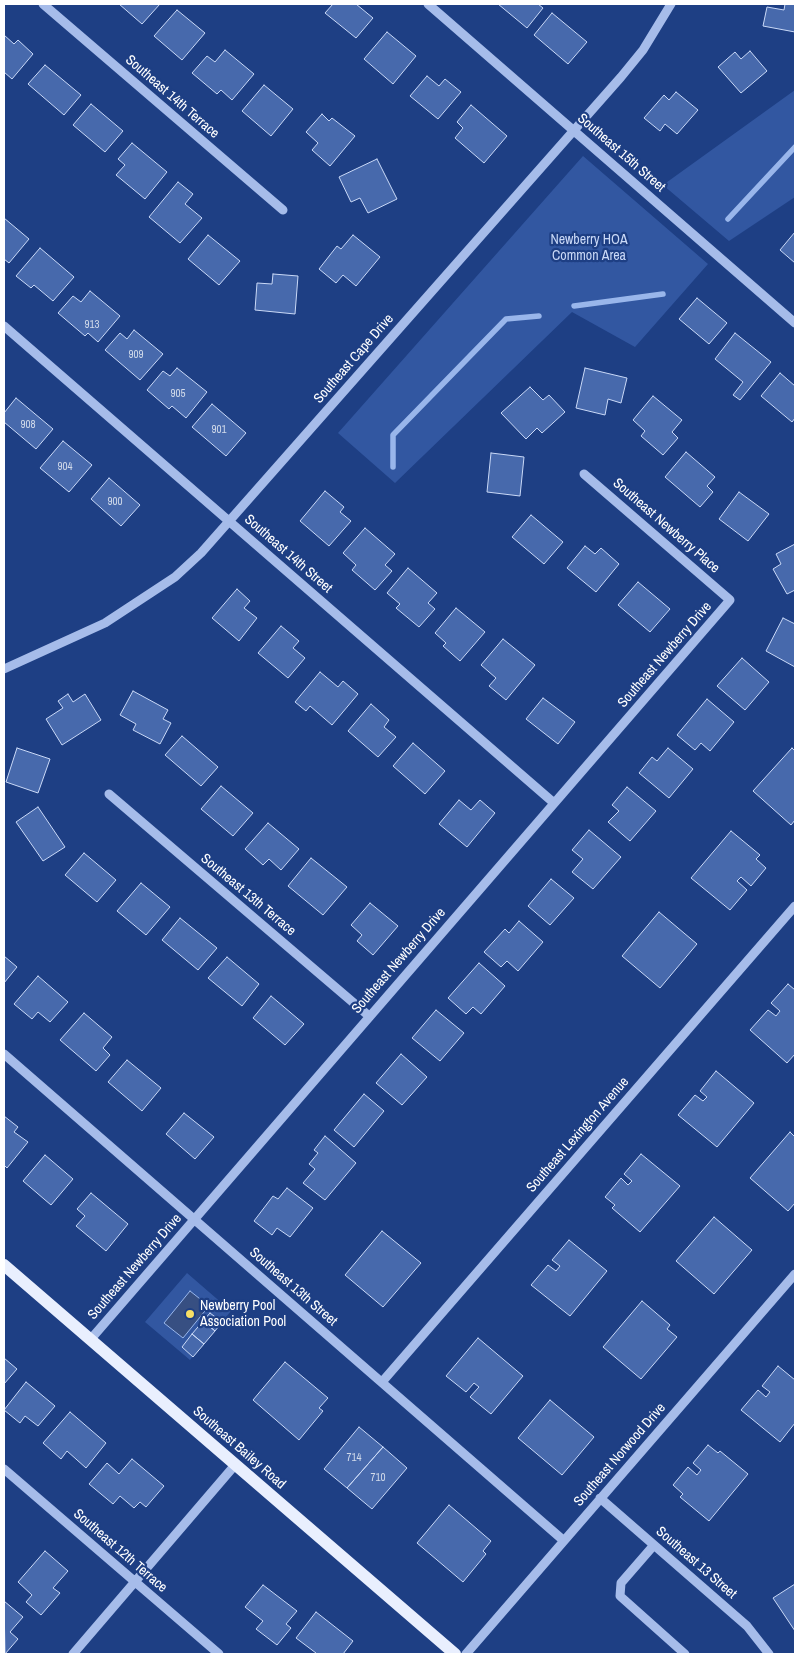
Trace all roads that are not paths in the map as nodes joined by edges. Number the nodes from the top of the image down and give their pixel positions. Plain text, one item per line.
1 (43, 4) edge
2 (428, 4) edge
3 (671, 4) edge
4 (574, 131) junction
5 (283, 210) dead end
6 (795, 323) edge
7 (4, 326) edge
8 (584, 474) dead end
9 (229, 522) junction
10 (730, 600) joint
11 (4, 669) edge
12 (109, 794) dead end
13 (554, 803) junction
14 (795, 906) edge
15 (369, 1016) junction
16 (4, 1054) edge
17 (194, 1219) junction
18 (4, 1265) edge
19 (795, 1274) edge
20 (90, 1340) junction
21 (382, 1382) junction
22 (236, 1465) junction
23 (4, 1469) edge
24 (600, 1498) junction
25 (563, 1540) junction
26 (654, 1545) junction
27 (135, 1582) junction
28 (73, 1654) edge
29 (219, 1654) edge
30 (455, 1654) edge
31 (466, 1654) edge
32 (685, 1654) edge
33 (769, 1654) edge

1 - 5 street, Southeast 14th Terrace
2 - 4 street, Southeast 15th Street
3 - 4 street, Southeast Cape Drive
4 - 6 street, Southeast 15th Street
4 - 9 street, Southeast Cape Drive
7 - 9 street, Southeast 14th Street
8 - 10 street, Southeast Newberry Place
9 - 11 street, Southeast Cape Drive
9 - 13 street, Southeast 14th Street
10 - 13 street, Southeast Newberry Drive
12 - 15 street, Southeast 13th Terrace
13 - 15 street, Southeast Newberry Drive
14 - 21 street, Southeast Lexington Avenue
15 - 17 street, Southeast Newberry Drive
16 - 17 street, Southeast 13th Street
17 - 20 street, Southeast Newberry Drive
17 - 21 street, Southeast 13th Street
18 - 20 main road, Southeast Bailey Road
19 - 24 street, Southeast Norwood Drive
20 - 22 main road, Southeast Bailey Road
21 - 25 street, Southeast 13th Street
22 - 27 street
22 - 30 main road, Southeast Bailey Road
23 - 27 street, Southeast 12th Terrace
24 - 25 street, Southeast Norwood Drive
24 - 26 street, Southeast 13 Street
25 - 31 street, Southeast Norwood Drive
26 - 32 street
26 - 33 street, Southeast 13 Street
27 - 28 street
27 - 29 street, Southeast 12th Terrace

